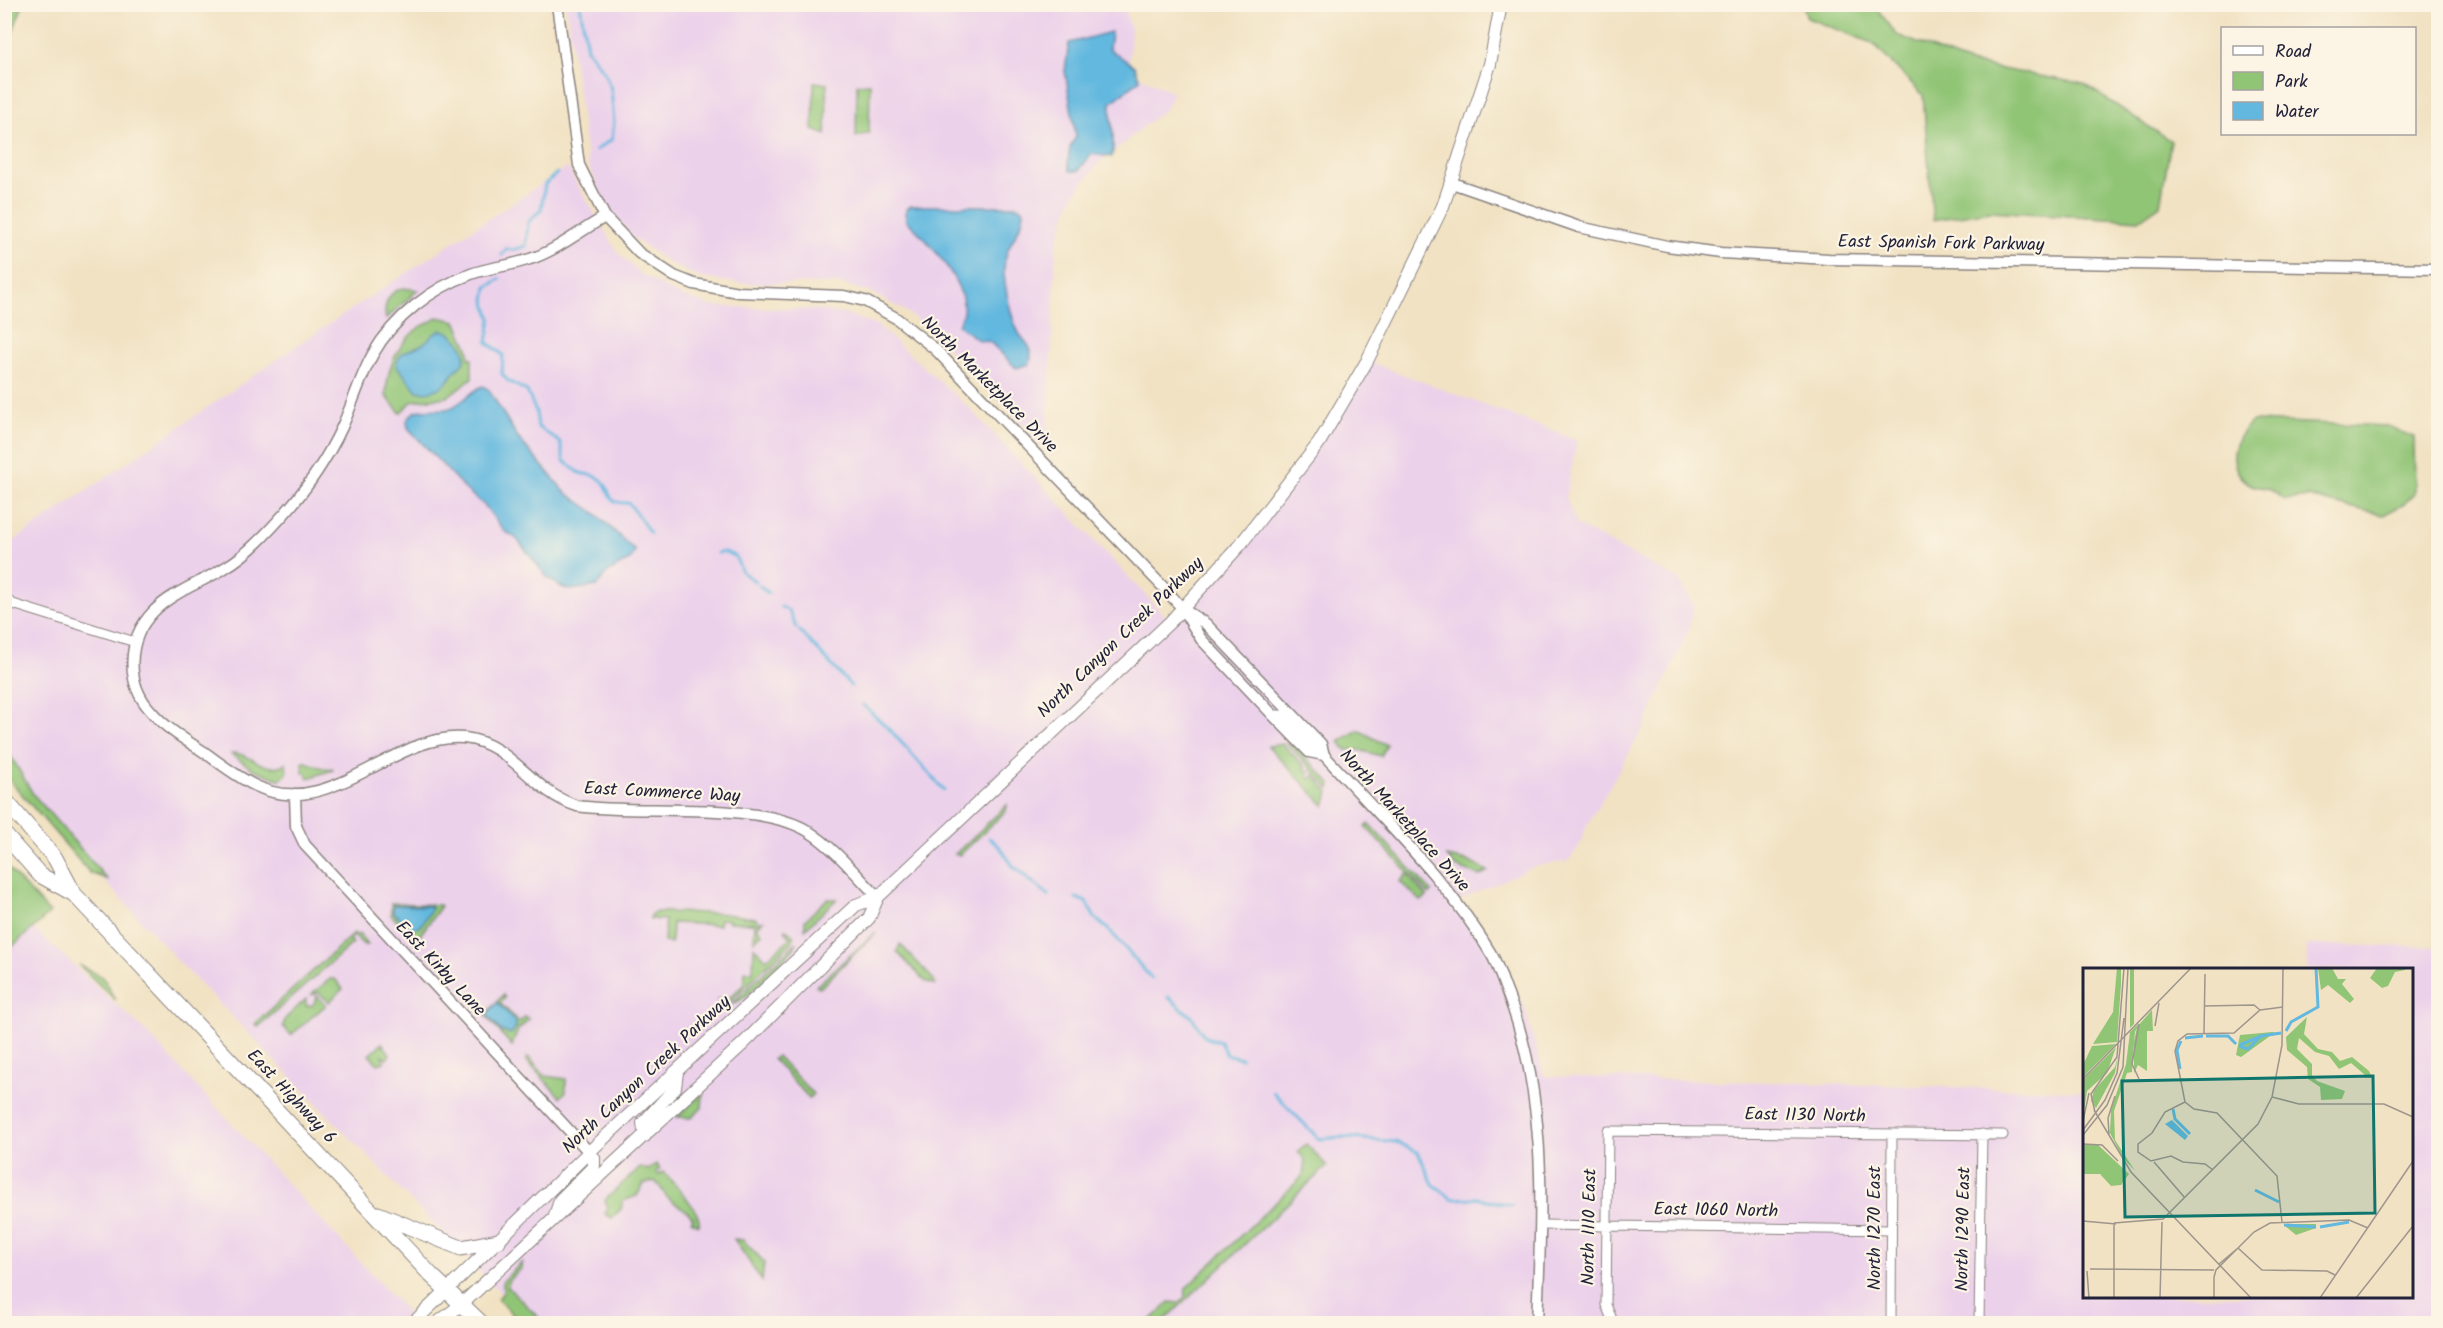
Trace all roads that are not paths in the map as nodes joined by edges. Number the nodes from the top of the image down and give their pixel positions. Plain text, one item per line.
1 (557, 4) edge
2 (1501, 4) edge
3 (1452, 183) junction
4 (605, 217) junction
5 (2439, 268) edge
6 (4, 598) edge
7 (1182, 608) junction
8 (135, 642) junction
9 (1323, 755) junction
10 (295, 794) junction
11 (4, 800) edge
12 (4, 834) edge
13 (74, 894) junction
14 (878, 897) junction
15 (677, 1072) junction
16 (1608, 1131) joint
17 (1892, 1134) junction
18 (1982, 1134) junction
19 (2003, 1135) dead end
20 (645, 1136) junction
21 (589, 1152) junction
22 (373, 1211) junction
23 (555, 1217) junction
24 (1540, 1225) junction
25 (1607, 1227) junction
26 (1891, 1230) junction
27 (498, 1241) junction
28 (446, 1288) junction
29 (462, 1304) junction
30 (412, 1323) edge
31 (436, 1323) edge
32 (482, 1323) edge
33 (1537, 1323) edge
34 (1614, 1323) edge
35 (1891, 1323) edge
36 (1979, 1323) edge

1 - 4 street, North Marketplace Drive
2 - 3 main road, North Canyon Creek Parkway
3 - 5 street, East Spanish Fork Parkway
3 - 7 main road, North Canyon Creek Parkway
4 - 7 street, North Marketplace Drive
4 - 8 street
6 - 8 street
7 - 9 street, North Marketplace Drive
7 - 9 street, North Marketplace Drive
7 - 14 main road, North Canyon Creek Parkway
8 - 10 street, East Commerce Way
9 - 24 street, North Marketplace Drive
10 - 14 street, East Commerce Way
10 - 21 street, East Kirby Lane
11 - 13 highway, East Highway 6
12 - 13 highway, East Highway 6
13 - 22 highway, East Highway 6
14 - 15 main road, North Canyon Creek Parkway
14 - 20 main road, North Canyon Creek Parkway
15 - 20 main road
15 - 21 main road, North Canyon Creek Parkway
16 - 17 street, East 1130 North
16 - 25 street, North 1110 East
17 - 18 street, East 1130 North
17 - 26 street, North 1270 East
18 - 19 street, East 1130 North
18 - 36 street, North 1290 East
20 - 23 main road, North Canyon Creek Parkway
21 - 23 main road
21 - 27 main road, North Canyon Creek Parkway
22 - 27 highway
22 - 28 highway, East Highway 6
23 - 29 main road, North Canyon Creek Parkway
24 - 25 street, East 1060 North
24 - 33 street, North Marketplace Drive
25 - 26 street, East 1060 North
25 - 34 street, North 1110 East
26 - 35 street, North 1270 East
27 - 28 main road, North Canyon Creek Parkway
28 - 29 highway, East Highway 6
28 - 30 main road, North Canyon Creek Parkway
29 - 31 main road, North Canyon Creek Parkway
29 - 32 highway, East Highway 6

